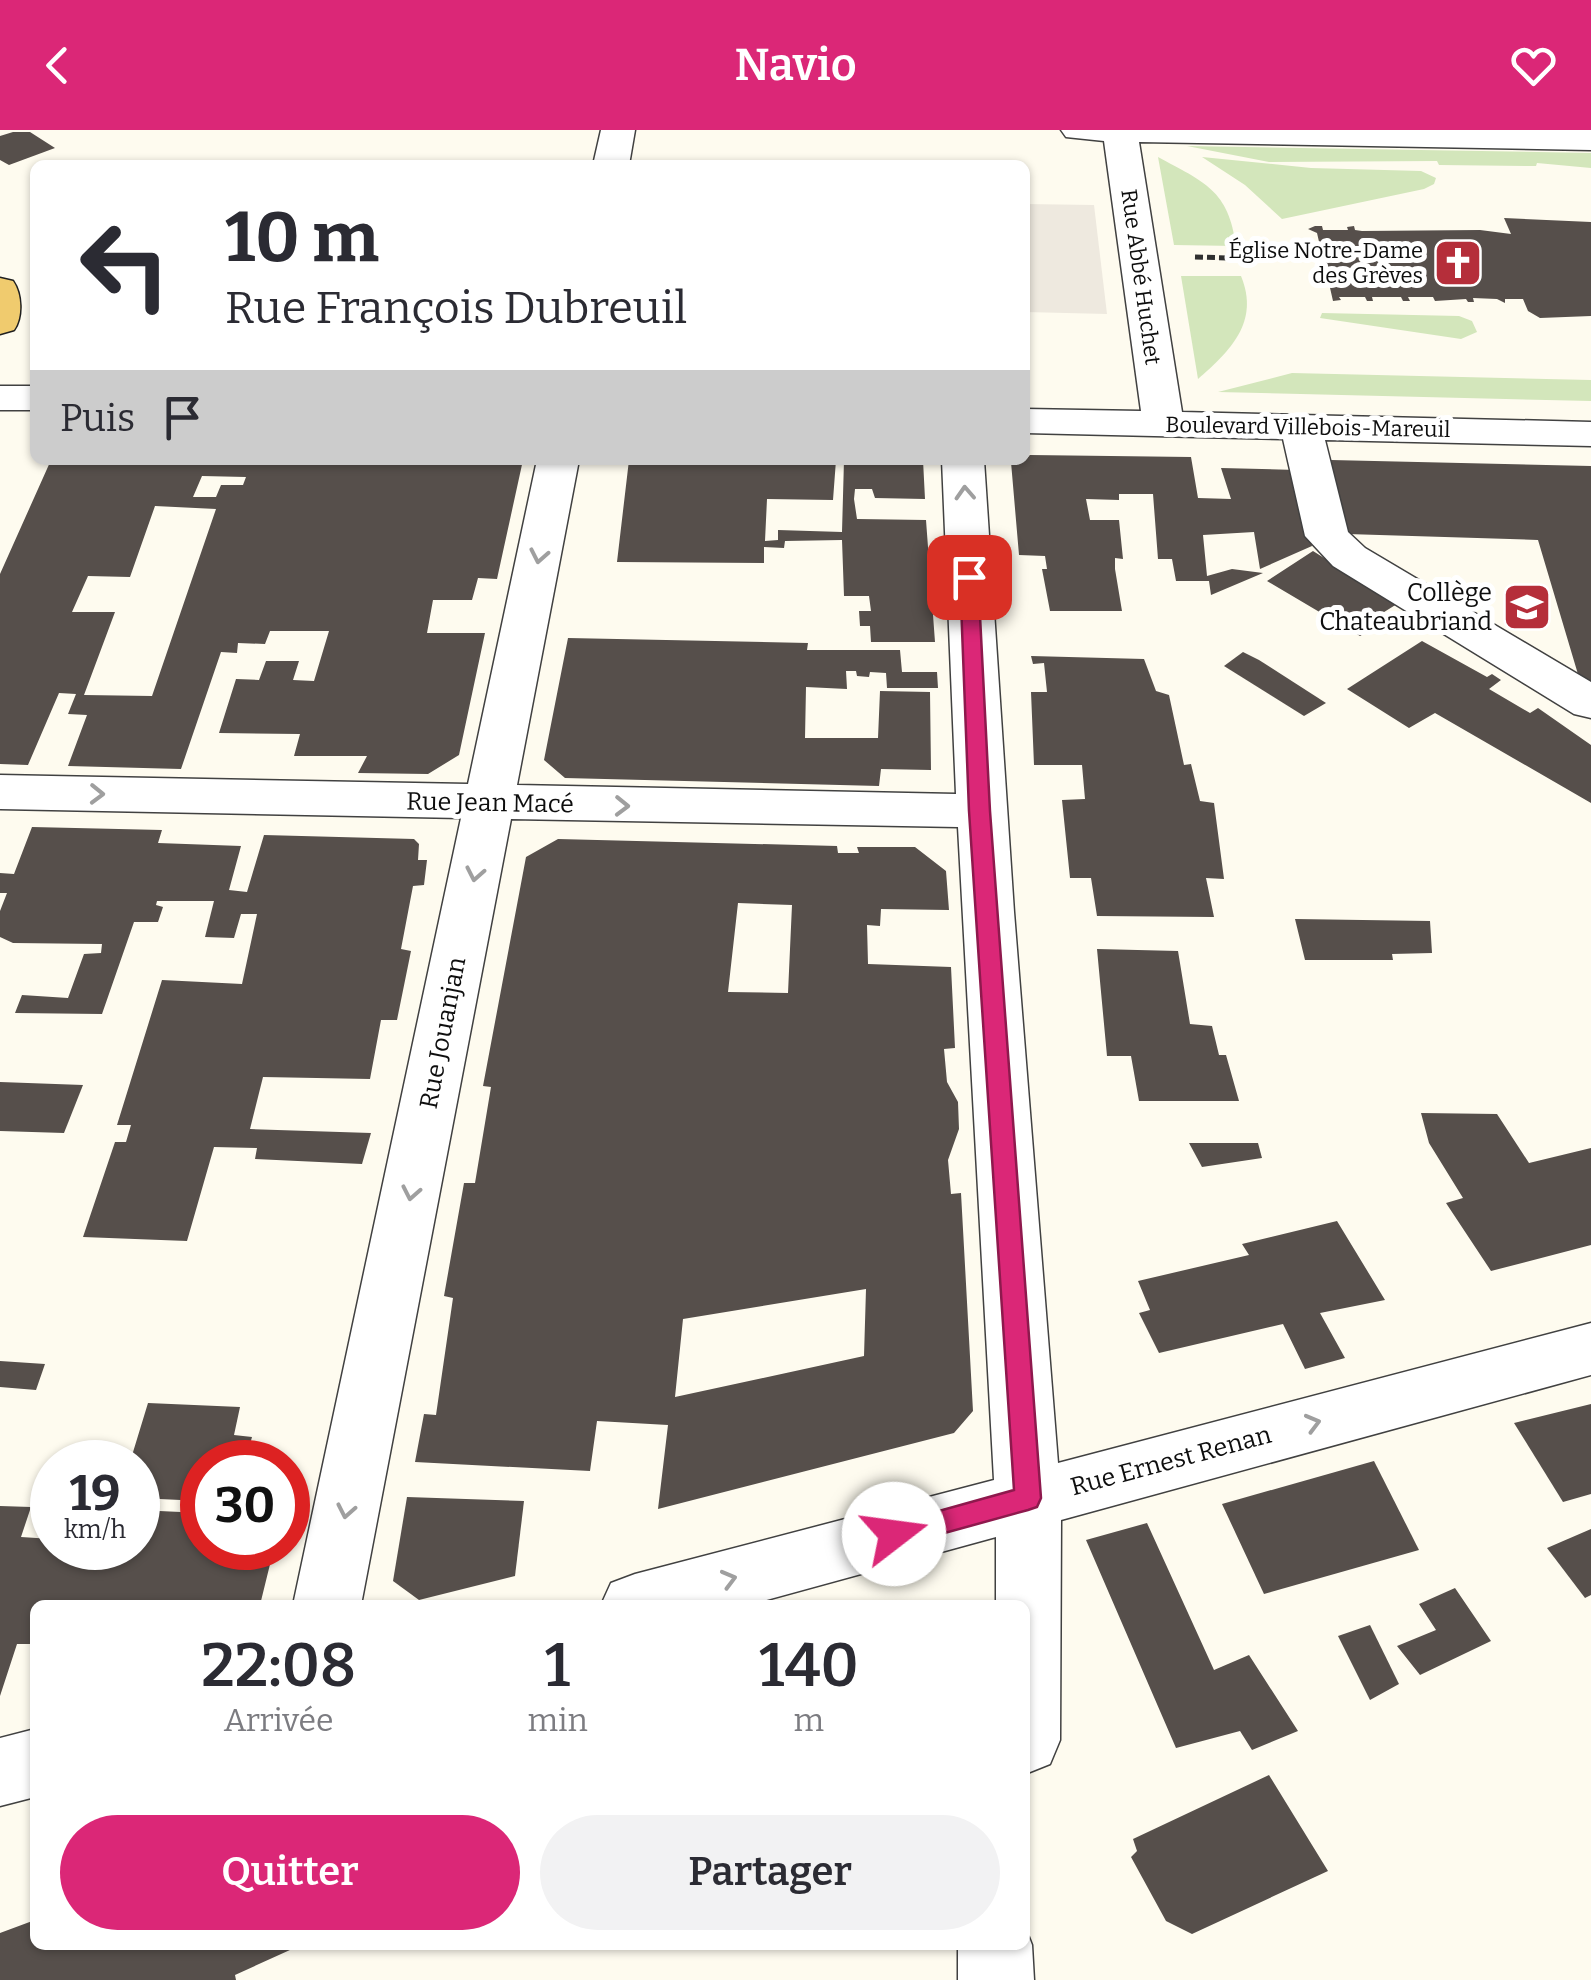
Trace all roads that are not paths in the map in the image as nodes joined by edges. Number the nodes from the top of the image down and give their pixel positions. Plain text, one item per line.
1 (618, 130) edge
2 (1078, 130) edge
3 (1120, 130) edge
4 (1484, 134) edge
5 (1591, 140) edge
6 (612, 160) edge
7 (0, 289) edge
8 (0, 322) edge
9 (0, 398) edge
10 (30, 398) edge
11 (1030, 421) edge
12 (1163, 424) junction
13 (1301, 427) junction
14 (1591, 434) edge
15 (557, 465) edge
16 (963, 465) edge
17 (1591, 704) edge
18 (0, 792) edge
19 (490, 804) junction
20 (980, 811) junction
21 (1591, 1348) edge
22 (1028, 1498) junction
23 (328, 1600) edge
24 (653, 1600) edge
25 (1030, 1679) edge
26 (30, 1764) edge
27 (0, 1772) edge
28 (995, 1950) edge
29 (996, 1980) edge

1 - 6 street
2 - 3 street
3 - 4 street
3 - 12 street, Rue Abbé Huchet
4 - 5 street
7 - 8 main road
9 - 10 street
11 - 12 street, Boulevard Villebois-Mareuil
12 - 13 street, Boulevard Villebois-Mareuil
13 - 14 street, Boulevard Villebois-Mareuil
13 - 17 street
15 -> 19 street, Rue Jouanjan
20 -> 16 street
18 -> 19 street, Rue Jean Macé
19 -> 20 street, Rue Jean Macé
19 -> 23 street, Rue Jouanjan
20 - 22 street
22 -> 21 street, Rue Ernest Renan
24 -> 22 street, Rue Ernest Renan
22 - 25 street
26 - 27 street
28 - 29 street

